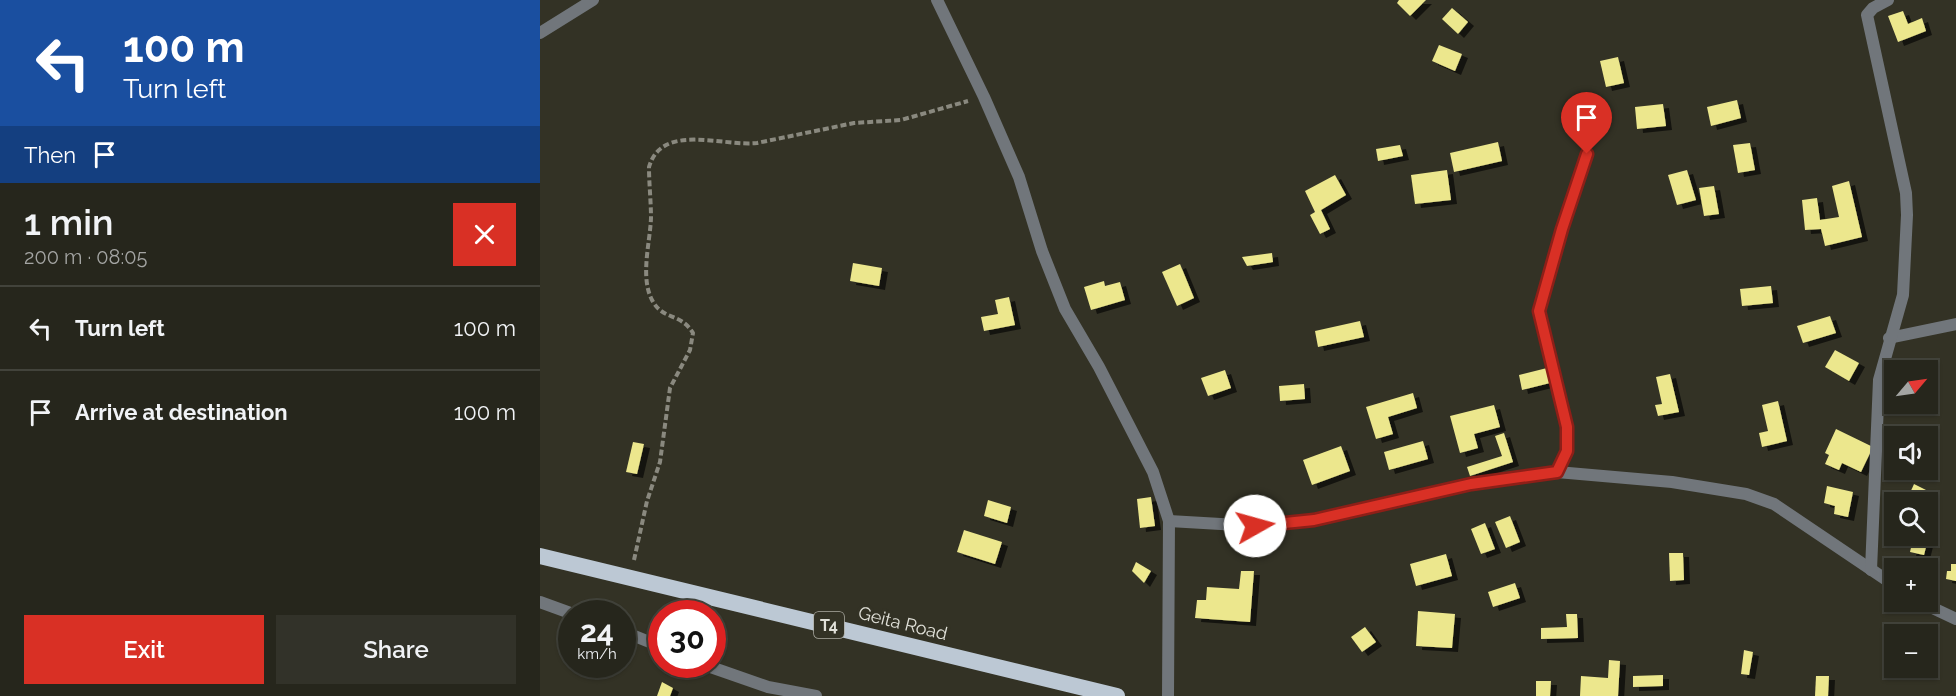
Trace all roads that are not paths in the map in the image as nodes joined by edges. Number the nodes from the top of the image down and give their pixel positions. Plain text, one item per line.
1 (592, 0) edge
2 (937, 0) edge
3 (1888, 0) edge
4 (540, 33) edge
5 (1587, 154) dead end
6 (1956, 324) edge
7 (1889, 338) junction
8 (1557, 472) junction
9 (1169, 522) junction
10 (540, 556) edge
11 (1871, 570) junction
12 (1884, 578) edge
13 (540, 602) edge
14 (558, 609) edge
15 (1938, 610) edge
16 (1956, 619) edge
17 (726, 672) edge
18 (816, 696) edge
19 (1117, 696) edge
20 (1168, 696) edge

1 - 4 street
2 - 9 street
3 - 7 street
5 - 8 street
6 - 7 street
7 - 11 street
8 - 9 street
8 - 11 street
9 - 20 street
10 - 19 highway, Geita Road / T4
11 - 12 street
13 - 14 street
15 - 16 street
17 - 18 street

